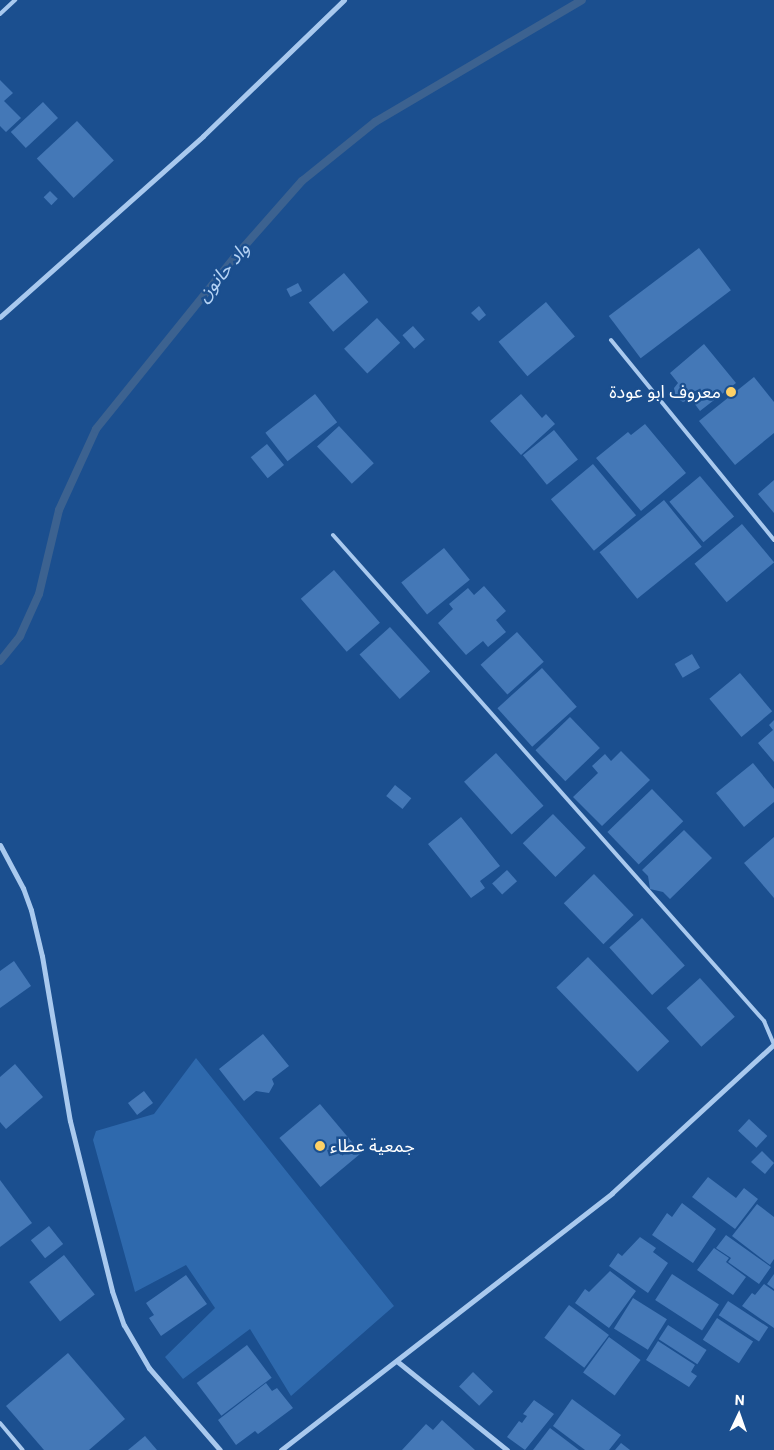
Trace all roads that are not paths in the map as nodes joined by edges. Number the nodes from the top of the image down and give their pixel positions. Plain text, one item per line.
1 (15, 0) edge
2 (344, 0) edge
3 (0, 14) edge
4 (0, 317) edge
5 (612, 340) dead end
6 (333, 535) dead end
7 (774, 540) edge
8 (0, 845) edge
9 (774, 1044) edge
10 (398, 1362) junction
11 (0, 1423) edge
12 (22, 1450) edge
13 (220, 1450) edge
14 (281, 1450) edge
15 (507, 1450) edge

1 - 3 lane
2 - 4 street
5 - 7 lane
6 - 9 lane
8 - 13 street
9 - 10 street
10 - 14 street
10 - 15 street
11 - 12 lane

